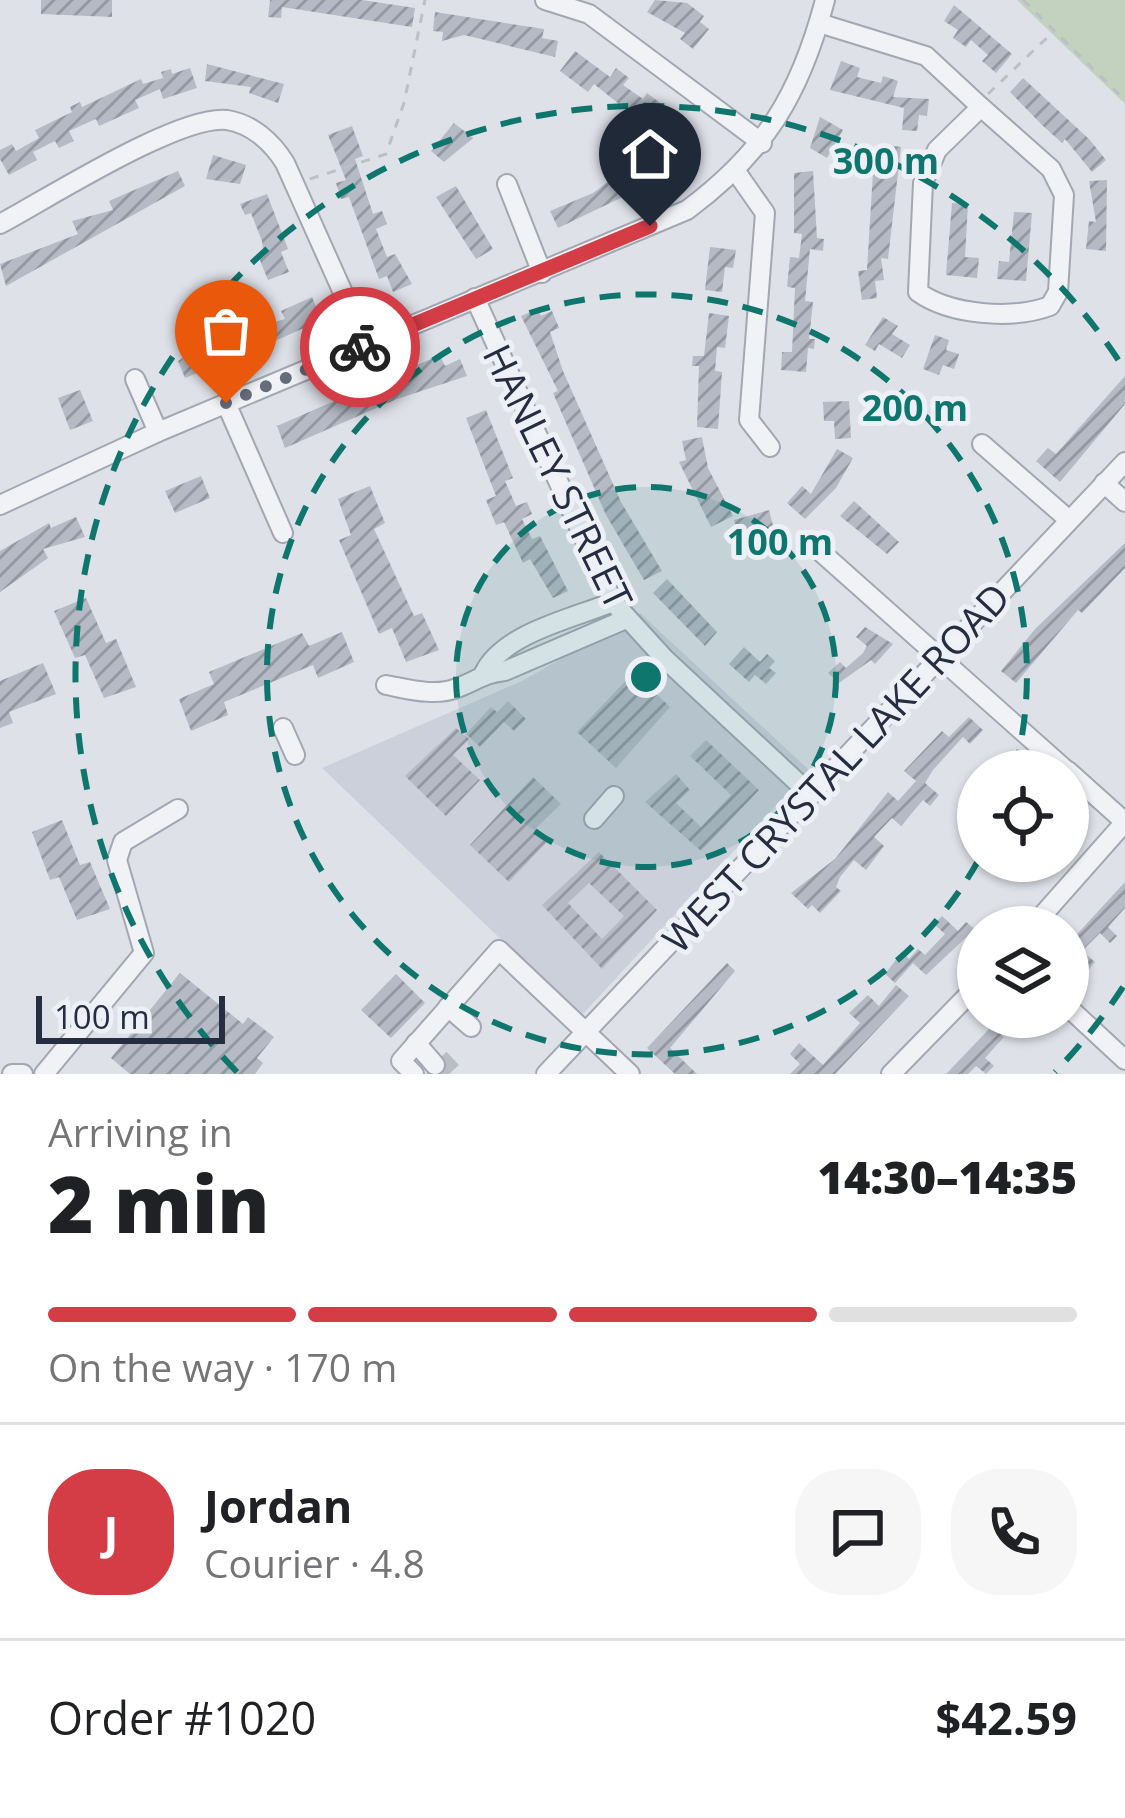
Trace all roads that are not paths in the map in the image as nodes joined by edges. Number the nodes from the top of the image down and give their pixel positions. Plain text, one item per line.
1 (544, 0) edge
2 (825, 0) edge
3 (819, 23) junction
4 (980, 105) junction
5 (761, 143) junction
6 (737, 172) junction
7 (507, 184) dead end
8 (0, 224) edge
9 (542, 273) junction
10 (475, 298) junction
11 (366, 344) junction
12 (135, 379) dead end
13 (226, 403) junction
14 (158, 432) junction
15 (982, 444) dead end
16 (770, 447) dead end
17 (1125, 462) edge
18 (1104, 483) junction
19 (1125, 502) edge
20 (0, 505) edge
21 (1069, 520) junction
22 (283, 533) dead end
23 (821, 553) dead end
24 (613, 602) junction
25 (626, 619) junction
26 (937, 656) junction
27 (484, 673) junction
28 (386, 685) dead end
29 (283, 728) dead end
30 (1044, 750) edge
31 (295, 755) dead end
32 (1089, 790) edge
33 (614, 796) dead end
34 (811, 796) junction
35 (178, 809) dead end
36 (594, 819) dead end
37 (1125, 822) edge
38 (1051, 906) edge
39 (957, 1006) edge
40 (448, 1007) junction
41 (471, 1027) dead end
42 (1089, 1027) edge
43 (585, 1032) junction
44 (415, 1044) junction
45 (1125, 1060) edge
46 (434, 1065) tunnel mouth
47 (12, 1074) edge
48 (23, 1074) edge
49 (44, 1074) edge
50 (414, 1074) edge
51 (546, 1074) edge
52 (630, 1074) edge
53 (891, 1074) edge

1 - 5 street
2 - 3 street
3 - 4 street
3 - 5 street
4 - 4 street
5 - 6 street
6 - 9 street
6 - 16 street
7 - 9 street
8 - 11 street
9 - 10 street
10 - 11 street
10 - 24 street, HANLEY STREET
11 - 13 street
12 - 14 street
13 - 14 street
13 - 22 street
14 - 20 street
15 - 21 street
17 - 18 street, WEST CRYSTAL LAKE ROAD
18 - 19 street
18 - 21 street, WEST CRYSTAL LAKE ROAD
21 - 26 street, WEST CRYSTAL LAKE ROAD
23 - 26 street
24 - 25 street, HANLEY STREET
24 - 27 street
25 - 27 street
25 - 34 street, HANLEY STREET
26 - 30 street
26 - 34 street, WEST CRYSTAL LAKE ROAD
27 - 28 street
29 - 31 street
32 - 37 street
33 - 36 street
34 - 43 street, WEST CRYSTAL LAKE ROAD
35 - 49 street
37 - 38 street
39 - 53 street
40 - 41 street
40 - 43 street
40 - 44 street
42 - 45 street
43 - 51 street, WEST CRYSTAL LAKE ROAD
43 - 52 street
44 - 46 street
44 - 50 street
47 - 48 street

